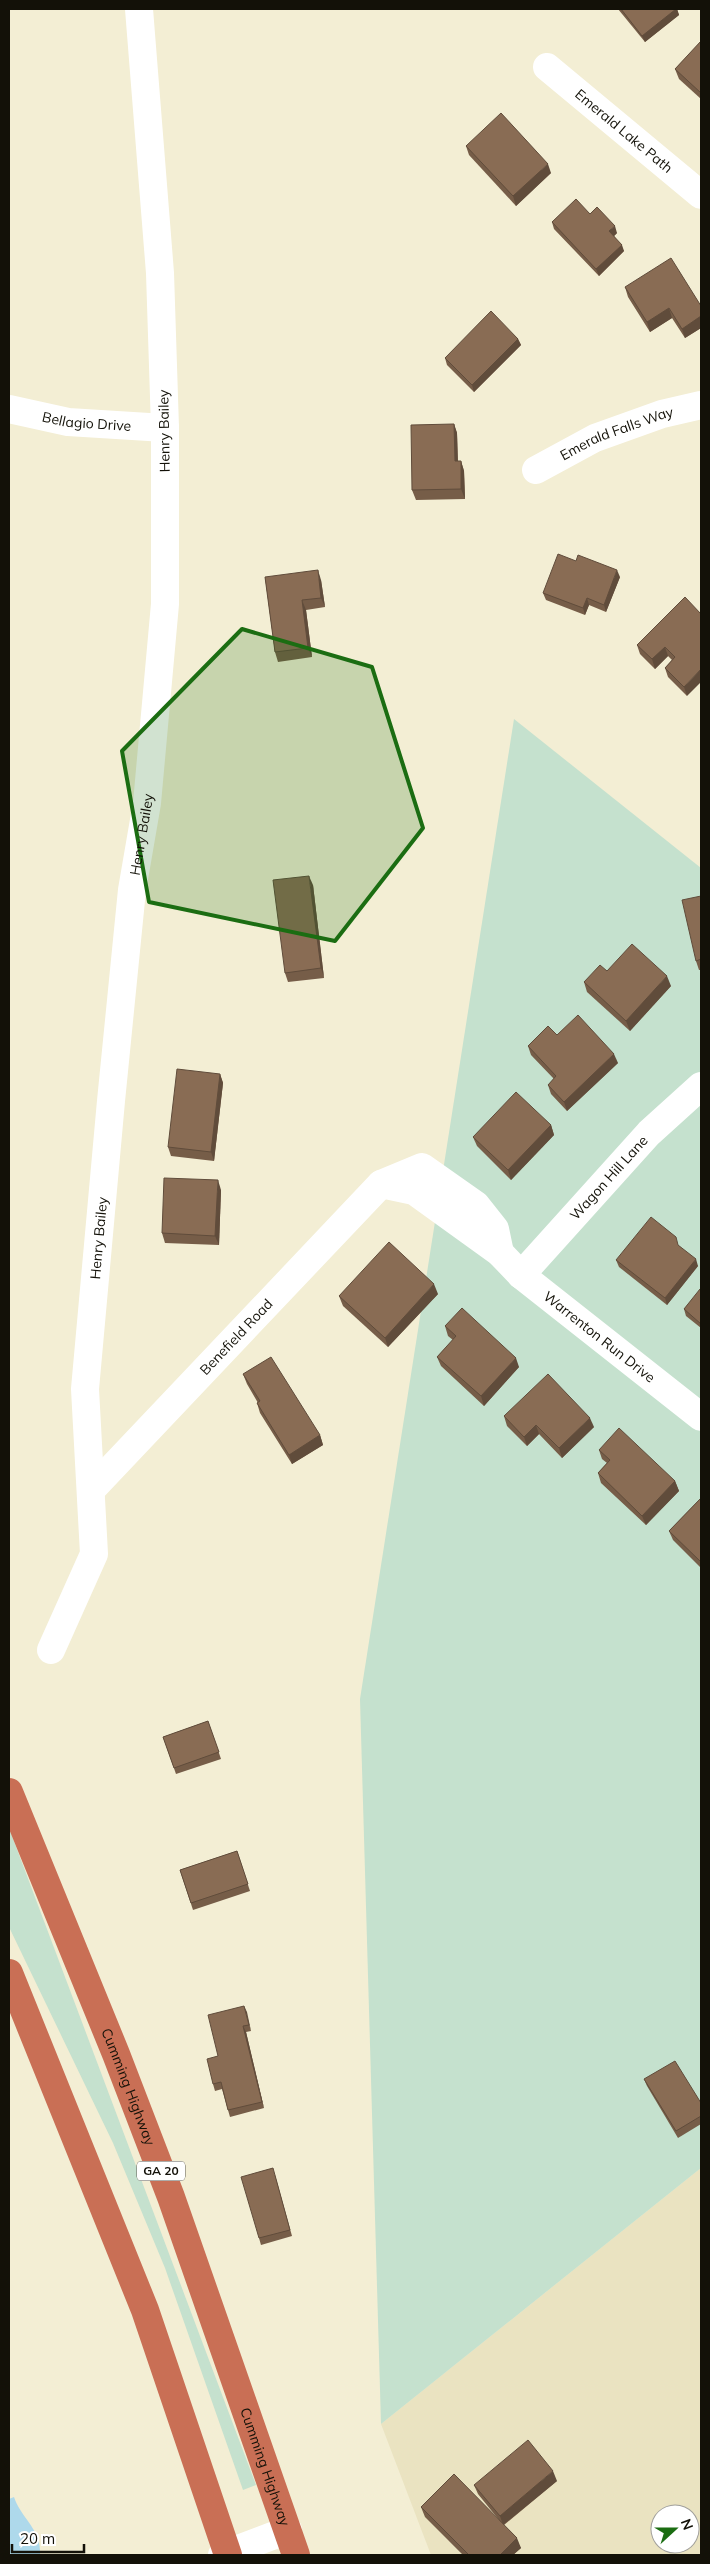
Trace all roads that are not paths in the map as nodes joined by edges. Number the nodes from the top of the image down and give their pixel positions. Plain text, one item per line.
1 (139, 9) edge
2 (547, 67) dead end
3 (701, 195) edge
4 (701, 405) edge
5 (9, 409) edge
6 (165, 428) junction
7 (536, 470) dead end
8 (701, 1086) edge
9 (381, 1184) joint
10 (521, 1275) junction
11 (701, 1418) edge
12 (91, 1490) junction
13 (51, 1650) dead end
14 (9, 1792) edge
15 (9, 1974) edge
16 (292, 2543) edge
17 (226, 2554) edge

1 - 6 street, Henry Bailey
2 - 3 street, Emerald Lake Path
4 - 7 street, Emerald Falls Way
5 - 6 street, Bellagio Drive
6 - 12 street, Henry Bailey
8 - 10 street, Wagon Hill Lane
9 - 10 street, Warrenton Run Drive
9 - 12 street, Benefield Road
10 - 11 street, Warrenton Run Drive
12 - 13 street, Henry Bailey
14 - 16 highway, Cumming Highway / GA 20
15 - 17 highway
16 - 17 street

